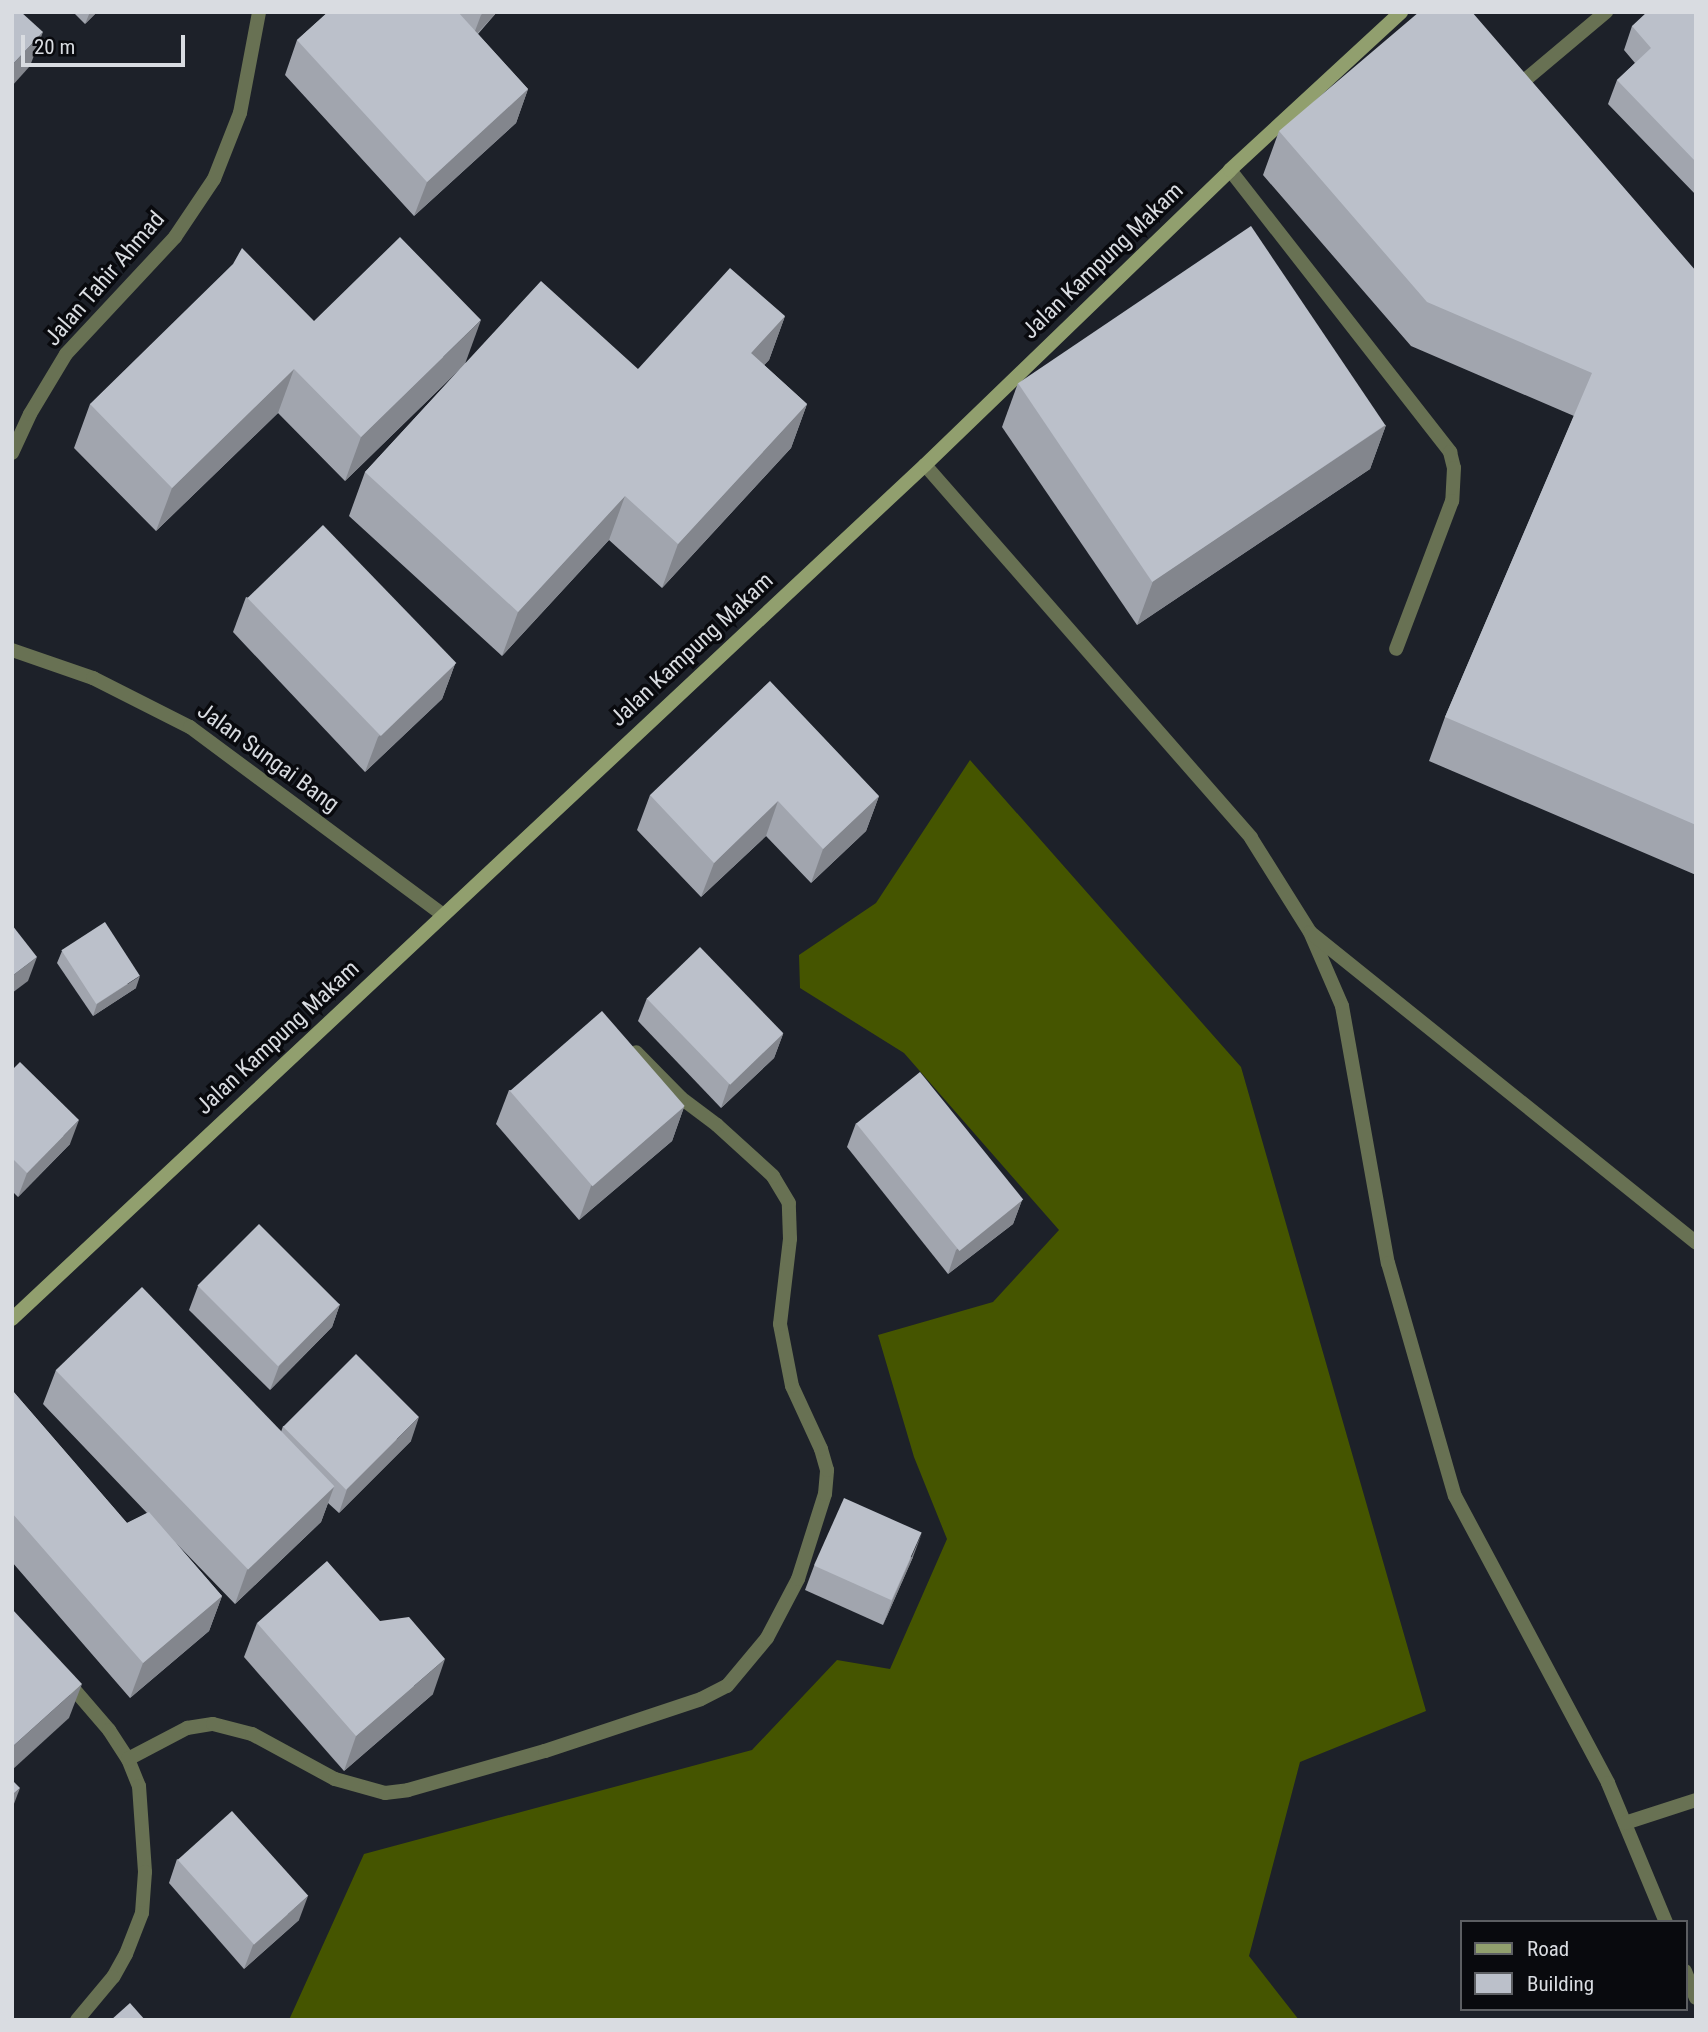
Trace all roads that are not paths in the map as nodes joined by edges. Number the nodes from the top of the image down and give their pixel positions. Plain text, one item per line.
1 (260, 12) edge
2 (1401, 12) edge
3 (1606, 12) edge
4 (1519, 86) edge
5 (1230, 170) junction
6 (12, 453) edge
7 (925, 465) junction
8 (1396, 649) dead end
9 (12, 650) edge
10 (442, 914) junction
11 (1310, 932) junction
12 (627, 1042) edge
13 (1696, 1243) edge
14 (12, 1319) edge
15 (57, 1670) edge
16 (128, 1759) junction
17 (1696, 1800) edge
18 (1625, 1823) junction
19 (1665, 1920) edge
20 (1687, 1976) edge
21 (1696, 1998) edge
22 (77, 2020) edge

1 - 6 street, Jalan Tahir Ahmad
2 - 5 street, Jalan Kampung Makam
3 - 4 street
5 - 7 street, Jalan Kampung Makam
5 - 8 street
7 - 10 street, Jalan Kampung Makam
7 - 11 street
9 - 10 street, Jalan Sungai Bang
10 - 14 street, Jalan Kampung Makam
11 - 13 street
11 - 18 street
12 - 16 street
15 - 16 street
16 - 22 street
17 - 18 street
18 - 19 street
20 - 21 street

